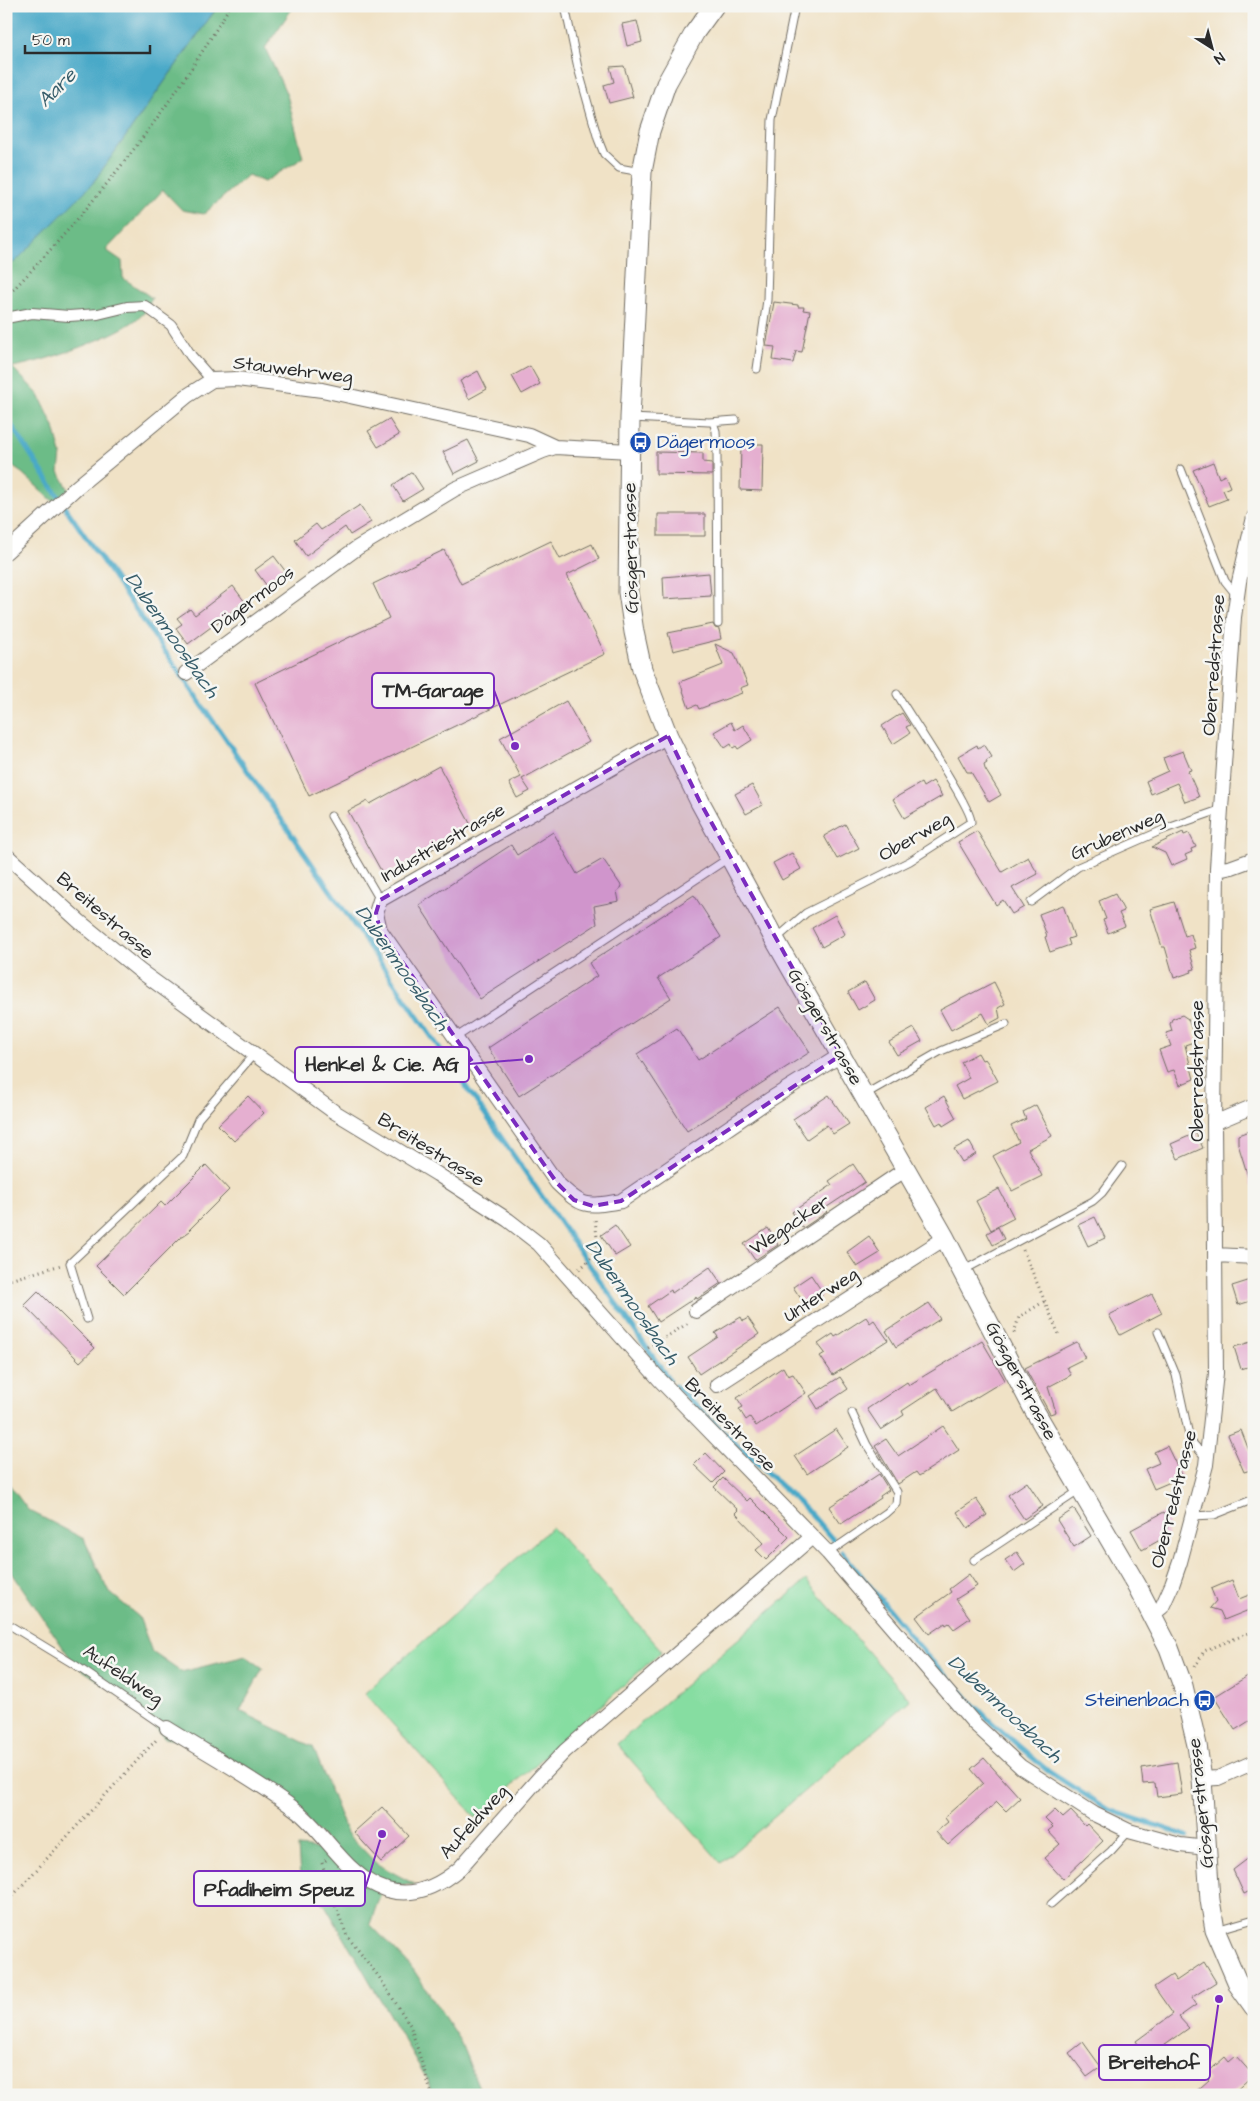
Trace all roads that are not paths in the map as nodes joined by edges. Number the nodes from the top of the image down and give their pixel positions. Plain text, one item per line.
1 (565, 6) edge
2 (714, 6) edge
3 (795, 6) edge
4 (642, 172) junction
5 (6, 318) edge
6 (757, 369) dead end
7 (212, 380) junction
8 (630, 418) junction
9 (736, 420) dead end
10 (714, 422) junction
11 (555, 448) junction
12 (630, 451) junction
13 (1181, 469) dead end
14 (1254, 517) edge
15 (1251, 544) edge
16 (6, 552) edge
17 (1238, 596) junction
18 (718, 624) dead end
19 (186, 673) dead end
20 (897, 694) dead end
21 (668, 736) junction
22 (1222, 809) junction
23 (331, 816) dead end
24 (6, 855) edge
25 (730, 857) junction
26 (1254, 858) edge
27 (1218, 870) junction
28 (380, 900) junction
29 (1031, 902) dead end
30 (775, 940) junction
31 (1006, 1024) dead end
32 (455, 1038) junction
33 (254, 1054) junction
34 (841, 1055) junction
35 (864, 1096) junction
36 (1254, 1106) edge
37 (1214, 1123) junction
38 (1122, 1166) dead end
39 (906, 1169) junction
40 (946, 1238) junction
41 (1216, 1254) junction
42 (1254, 1257) edge
43 (963, 1271) junction
44 (696, 1311) road end
45 (87, 1319) dead end
46 (1158, 1332) dead end
47 (717, 1384) dead end
48 (852, 1413) dead end
49 (1207, 1460) junction
50 (1080, 1489) junction
51 (1254, 1499) edge
52 (1192, 1516) junction
53 (812, 1536) junction
54 (828, 1553) junction
55 (974, 1560) dead end
56 (1152, 1615) junction
57 (6, 1623) edge
58 (167, 1728) joint
59 (1254, 1762) edge
60 (1202, 1779) junction
61 (1129, 1831) junction
62 (1207, 1848) junction
63 (1052, 1904) dead end
64 (1254, 1919) edge
65 (1215, 1930) junction
66 (1254, 2007) edge

1 - 4 lane
2 - 4 main road, Gösgerstrasse
3 - 6 lane
4 - 8 main road, Gösgerstrasse
5 - 7 street
7 - 11 street, Stauwehrweg
7 - 16 street, Stauwehrweg
8 - 10 lane
8 - 12 main road, Gösgerstrasse
9 - 10 lane
10 - 18 lane
11 - 12 street, Stauwehrweg
11 - 19 street, Dägermoos
12 - 21 main road, Gösgerstrasse
13 - 17 lane
14 - 15 street, Oberredstrasse
15 - 17 street, Oberredstrasse
17 - 22 street, Oberredstrasse
20 - 30 lane, Oberweg
21 - 25 main road, Gösgerstrasse
21 - 28 street, Industriestrasse
22 - 27 street, Oberredstrasse
22 - 29 lane, Grubenweg
23 - 28 lane
24 - 33 street, Breitestrasse
25 - 30 main road, Gösgerstrasse
25 - 32 lane
26 - 27 street
27 - 37 street, Oberredstrasse
28 - 32 street, Industriestrasse
30 - 34 main road, Gösgerstrasse
31 - 35 lane
32 - 34 street, Industriestrasse
33 - 45 lane
33 - 53 street, Breitestrasse
34 - 35 main road, Gösgerstrasse
35 - 39 main road, Gösgerstrasse
36 - 37 street
37 - 41 street, Oberredstrasse
38 - 43 lane
39 - 40 main road, Gösgerstrasse
39 - 44 street, Wegacker
40 - 43 main road, Gösgerstrasse
40 - 47 street, Unterweg
41 - 42 street
41 - 49 street, Oberredstrasse
43 - 50 main road, Gösgerstrasse
46 - 49 lane
48 - 54 lane
49 - 52 street, Oberredstrasse
50 - 55 lane
50 - 56 main road, Gösgerstrasse
51 - 52 lane
52 - 56 street, Oberredstrasse
53 - 54 street, Breitestrasse
53 - 58 street, Aufeldweg
54 - 61 street, Breitestrasse
56 - 60 main road, Gösgerstrasse
57 - 58 lane, Aufeldweg
59 - 60 street
60 - 62 main road, Gösgerstrasse
61 - 62 street, Breitestrasse
61 - 63 lane
62 - 65 main road, Gösgerstrasse
64 - 65 lane
65 - 66 main road, Gösgerstrasse

